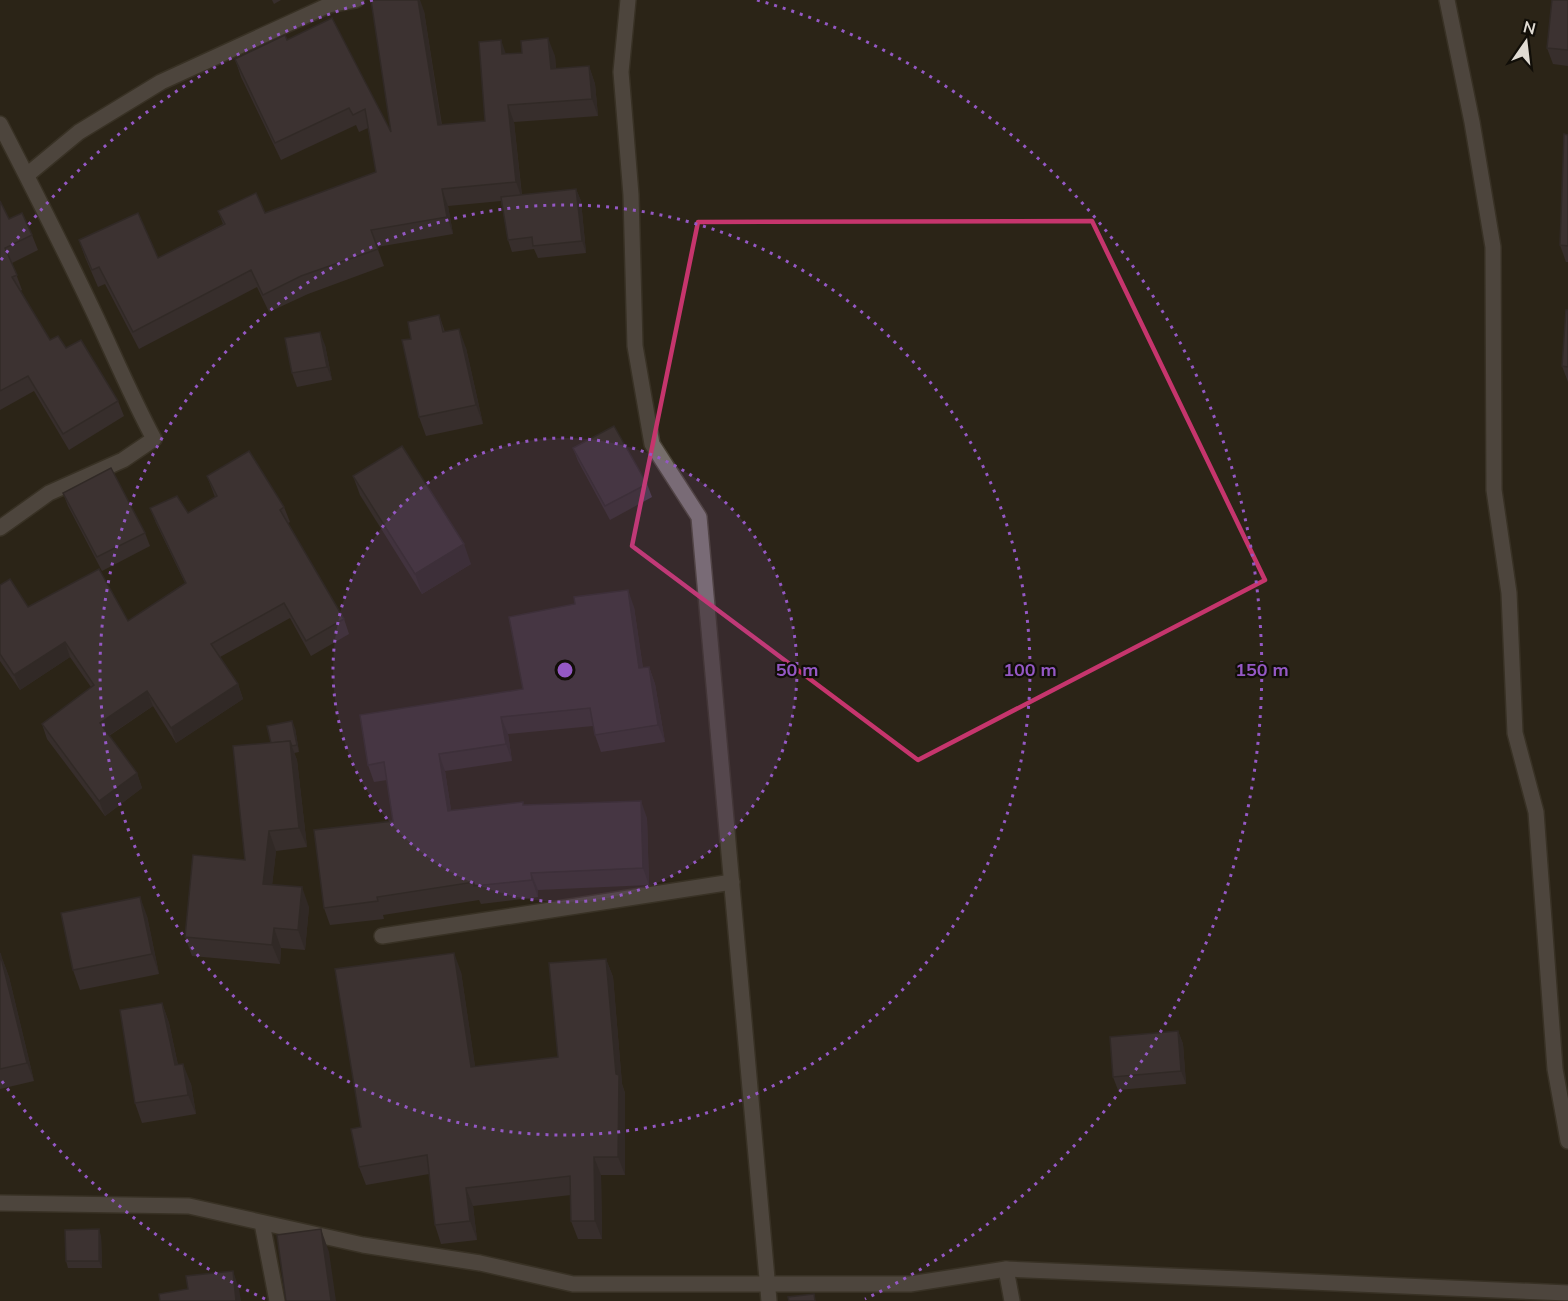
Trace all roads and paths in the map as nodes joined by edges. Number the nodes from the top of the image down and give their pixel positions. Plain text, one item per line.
1 (356, 0) edge
2 (627, 0) edge
3 (1448, 0) edge
4 (0, 124) edge
5 (27, 175) junction
6 (0, 528) edge
7 (732, 882) junction
8 (382, 936) dead end
9 (1568, 1141) edge
10 (0, 1203) edge
11 (262, 1223) junction
12 (1006, 1269) junction
13 (767, 1285) junction
14 (1568, 1293) edge
15 (277, 1301) edge
16 (770, 1301) edge
17 (1012, 1301) edge

1 - 5 street
2 - 7 street
3 - 9 street
4 - 5 street
5 - 6 street
7 - 8 street
7 - 13 street
10 - 11 street
11 - 13 street
11 - 15 street
12 - 13 street
12 - 14 street
12 - 17 street
13 - 16 street

